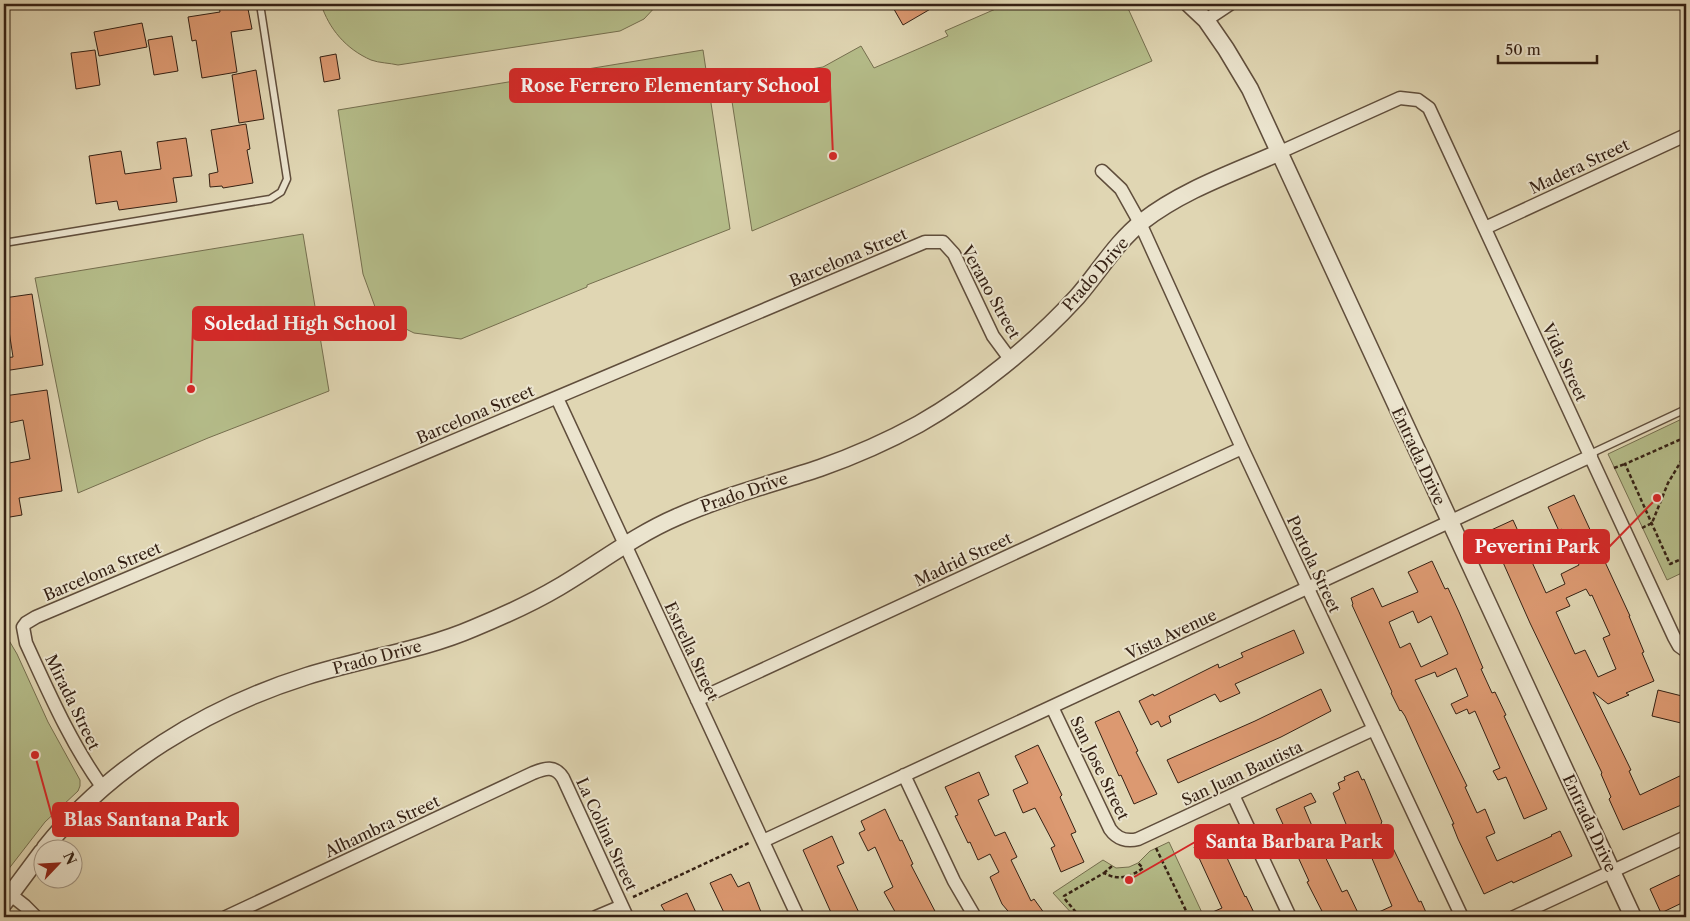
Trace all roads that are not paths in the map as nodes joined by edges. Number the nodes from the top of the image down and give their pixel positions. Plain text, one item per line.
1 (260, 4) edge
2 (1189, 4) edge
3 (1230, 4) edge
4 (1206, 20) junction
5 (1418, 100) joint
6 (1686, 135) edge
7 (1278, 153) junction
8 (1102, 171) dead end
9 (1140, 223) junction
10 (1486, 228) junction
11 (943, 242) joint
12 (4, 243) edge
13 (1010, 359) junction
14 (557, 398) junction
15 (1686, 409) edge
16 (1242, 448) junction
17 (1591, 455) junction
18 (1450, 522) junction
19 (625, 545) junction
20 (1308, 590) junction
21 (24, 627) joint
22 (1681, 646) edge
23 (697, 700) junction
24 (1052, 706) junction
25 (1374, 729) junction
26 (553, 769) joint
27 (904, 775) junction
28 (103, 788) junction
29 (1233, 795) junction
30 (1686, 837) edge
31 (54, 838) edge
32 (1122, 839) joint
33 (763, 841) junction
34 (32, 866) edge
35 (1612, 871) junction
36 (8, 899) edge
37 (625, 911) edge
38 (36, 917) edge
39 (226, 917) edge
40 (596, 917) edge
41 (798, 917) edge
42 (975, 917) edge
43 (1290, 917) edge
44 (1462, 917) edge
45 (1514, 917) edge
46 (1633, 917) edge

1 - 12 lane
2 - 4 street, Entrada Drive
3 - 4 street
4 - 7 street, Entrada Drive
5 - 7 street, Prado Drive
5 - 10 street, Vida Street
6 - 10 street, Madera Street
7 - 9 street, Prado Drive
7 - 18 street, Entrada Drive
8 - 9 street, Portola Street
9 - 13 street, Prado Drive
9 - 16 street, Portola Street
10 - 17 street, Vida Street
11 - 13 street, Verano Street
11 - 14 street, Barcelona Street
13 - 19 street, Prado Drive
14 - 19 street, Estrella Street
14 - 21 street, Barcelona Street
15 - 17 lane
16 - 20 street, Portola Street
16 - 23 street, Madrid Street
17 - 18 street, Vista Avenue
17 - 22 street, Vida Street
18 - 20 street, Vista Avenue
18 - 35 street, Entrada Drive
19 - 23 street, Estrella Street
19 - 28 street, Prado Drive
20 - 24 street, Vista Avenue
20 - 25 street, Portola Street
21 - 28 street, Mirada Street
23 - 33 street, Estrella Street
24 - 27 street, Vista Avenue
24 - 32 street, San Jose Street
25 - 29 street, San Juan Bautista
25 - 44 street, Portola Street
26 - 37 street, La Colina Street
26 - 39 street, Alhambra Street
27 - 33 street, Vista Avenue
27 - 42 street
28 - 31 street, Prado Drive
29 - 32 street, San Juan Bautista
29 - 43 street
30 - 35 street
33 - 41 street, Estrella Street
34 - 36 street
35 - 45 street
35 - 46 street, Entrada Drive
36 - 38 street
37 - 40 street

